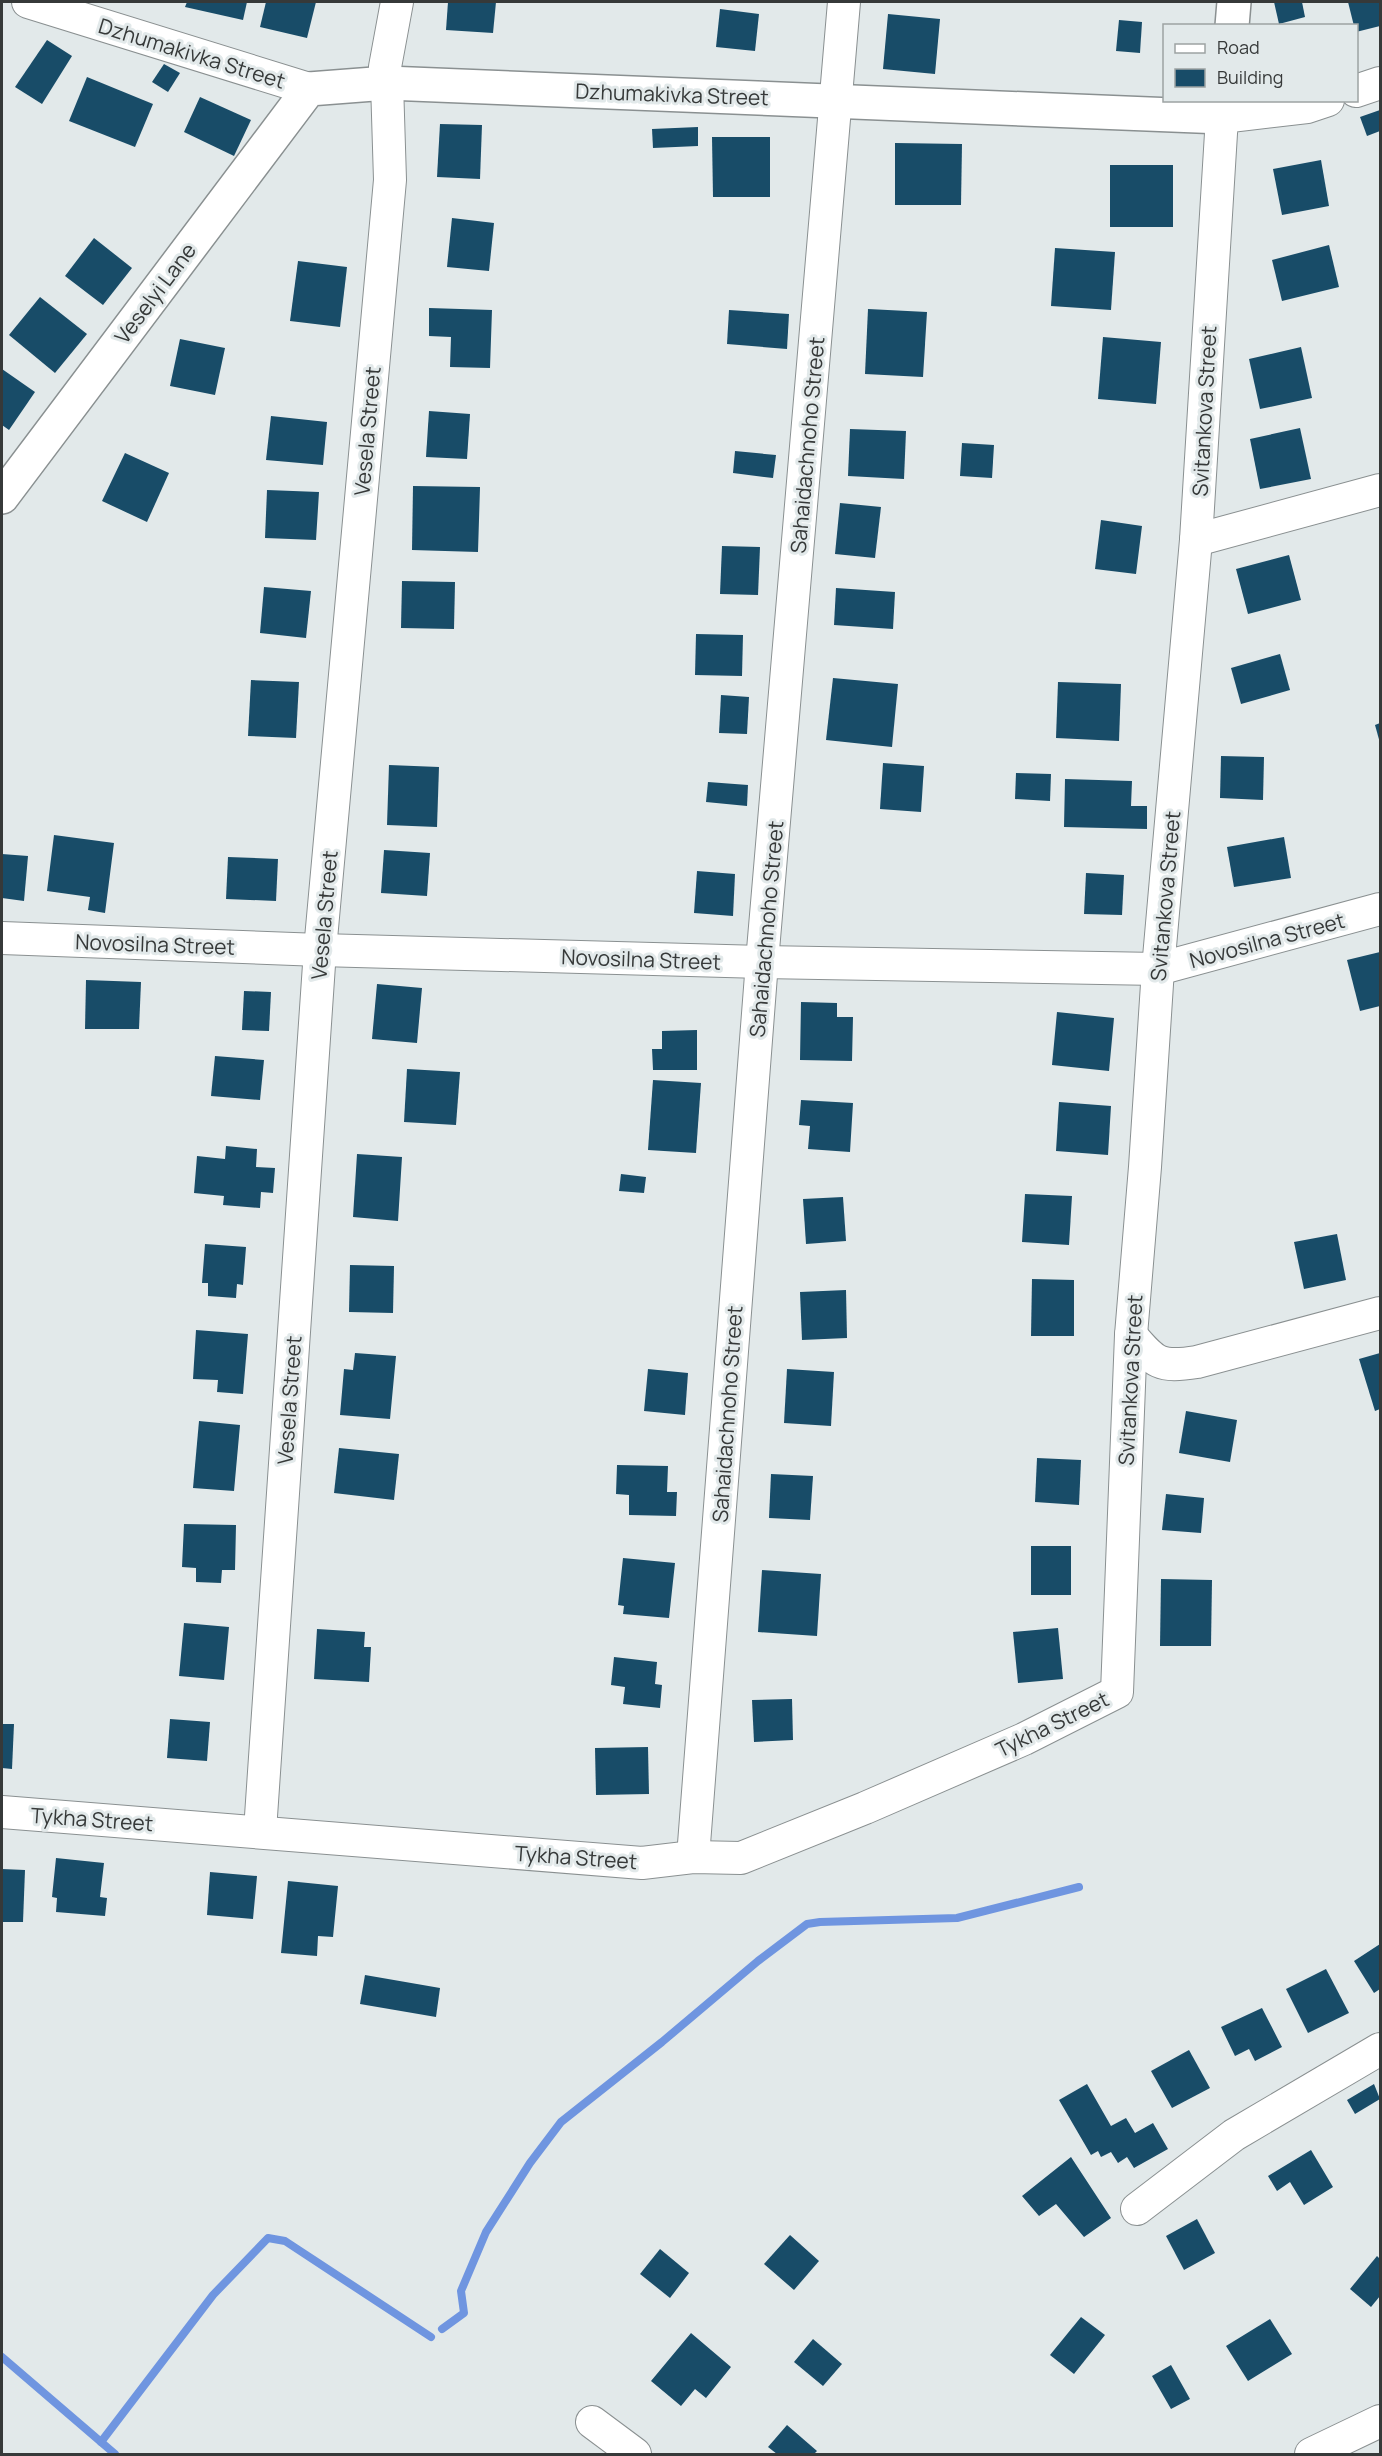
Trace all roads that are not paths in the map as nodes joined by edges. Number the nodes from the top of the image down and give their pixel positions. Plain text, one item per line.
1 (28, 2) edge
2 (397, 2) edge
3 (844, 2) edge
4 (1234, 2) edge
5 (1232, 24) edge
6 (387, 82) junction
7 (1380, 83) edge
8 (309, 89) junction
9 (1358, 90) edge
10 (836, 101) junction
11 (1322, 102) edge
12 (1223, 109) edge
13 (1380, 490) edge
14 (2, 497) edge
15 (1196, 540) junction
16 (1380, 909) edge
17 (2, 938) edge
18 (320, 950) junction
19 (762, 962) junction
20 (1158, 969) junction
21 (1380, 1313) edge
22 (1131, 1335) junction
23 (1117, 1692) joint
24 (2, 1812) edge
25 (260, 1831) junction
26 (693, 1857) junction
27 (1380, 2049) edge
28 (1137, 2209) dead end
29 (1380, 2421) edge
30 (592, 2422) dead end
31 (635, 2454) edge
32 (1311, 2454) edge

1 - 8 street, Dzhumakivka Street
2 - 6 street, Vesela Street
3 - 10 street, Sahaidachnoho Street
4 - 5 street
6 - 8 street, Dzhumakivka Street
6 - 10 street, Dzhumakivka Street
6 - 18 street, Vesela Street
7 - 9 street
8 - 14 street, Veselyi Lane
10 - 12 street, Dzhumakivka Street
10 - 19 street, Sahaidachnoho Street
11 - 12 street, Dzhumakivka Street
12 - 15 street, Svitankova Street
13 - 15 street
15 - 20 street, Svitankova Street
16 - 20 street, Novosilna Street
17 - 18 street, Novosilna Street
18 - 19 street, Novosilna Street
18 - 25 street, Vesela Street
19 - 20 street, Novosilna Street
19 - 26 street, Sahaidachnoho Street
20 - 22 street, Svitankova Street
21 - 22 street
22 - 23 street, Svitankova Street
23 - 26 street, Tykha Street
24 - 25 street, Tykha Street
25 - 26 street, Tykha Street
27 - 28 street
29 - 32 street
30 - 31 street

